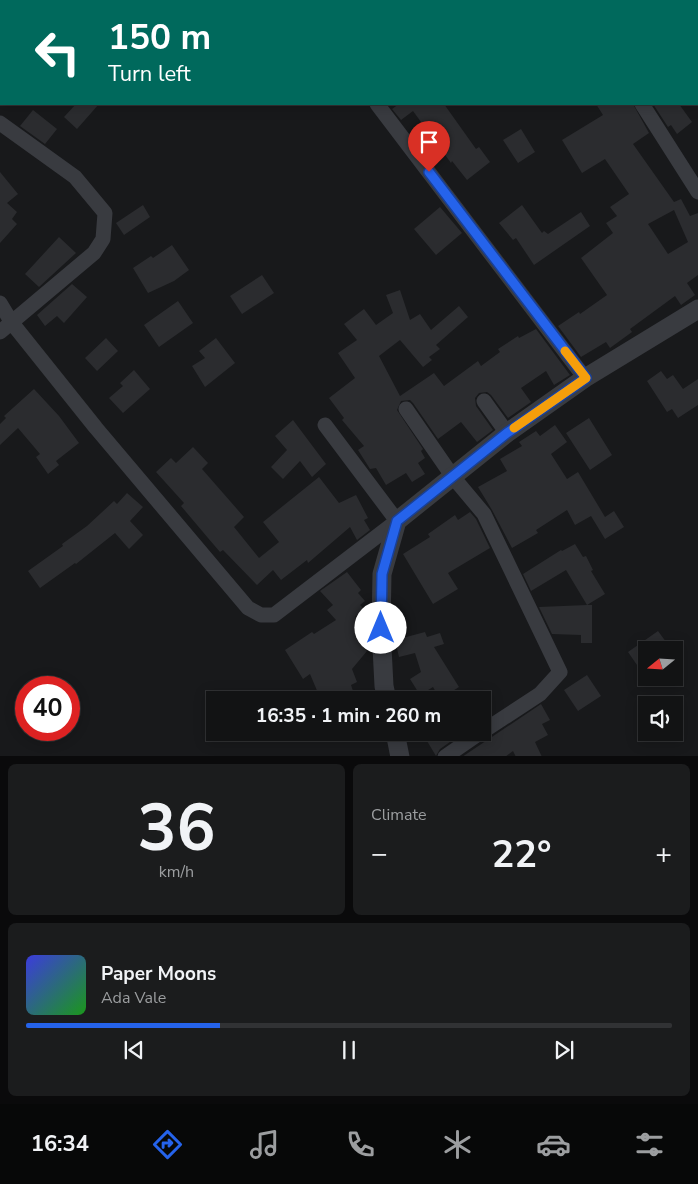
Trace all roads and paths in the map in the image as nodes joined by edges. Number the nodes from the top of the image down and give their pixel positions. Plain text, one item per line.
1 (378, 105) edge
2 (643, 105) edge
3 (0, 123) edge
4 (698, 192) edge
5 (0, 303) edge
6 (698, 309) edge
7 (6, 328) edge
8 (586, 378) junction
9 (484, 401) dead end
10 (406, 408) dead end
11 (326, 425) dead end
12 (507, 433) junction
13 (453, 477) junction
14 (397, 521) junction
15 (385, 691) edge
16 (491, 726) edge
17 (397, 741) edge
18 (468, 741) edge
19 (400, 756) edge
20 (445, 756) edge

1 - 8 street
2 - 4 street
3 - 7 street
5 - 7 street
6 - 8 street
7 - 14 street
8 - 12 street
9 - 12 street
10 - 13 street
11 - 14 street
12 - 13 street
13 - 14 street
13 - 16 street
14 - 15 street
17 - 19 street
18 - 20 street

